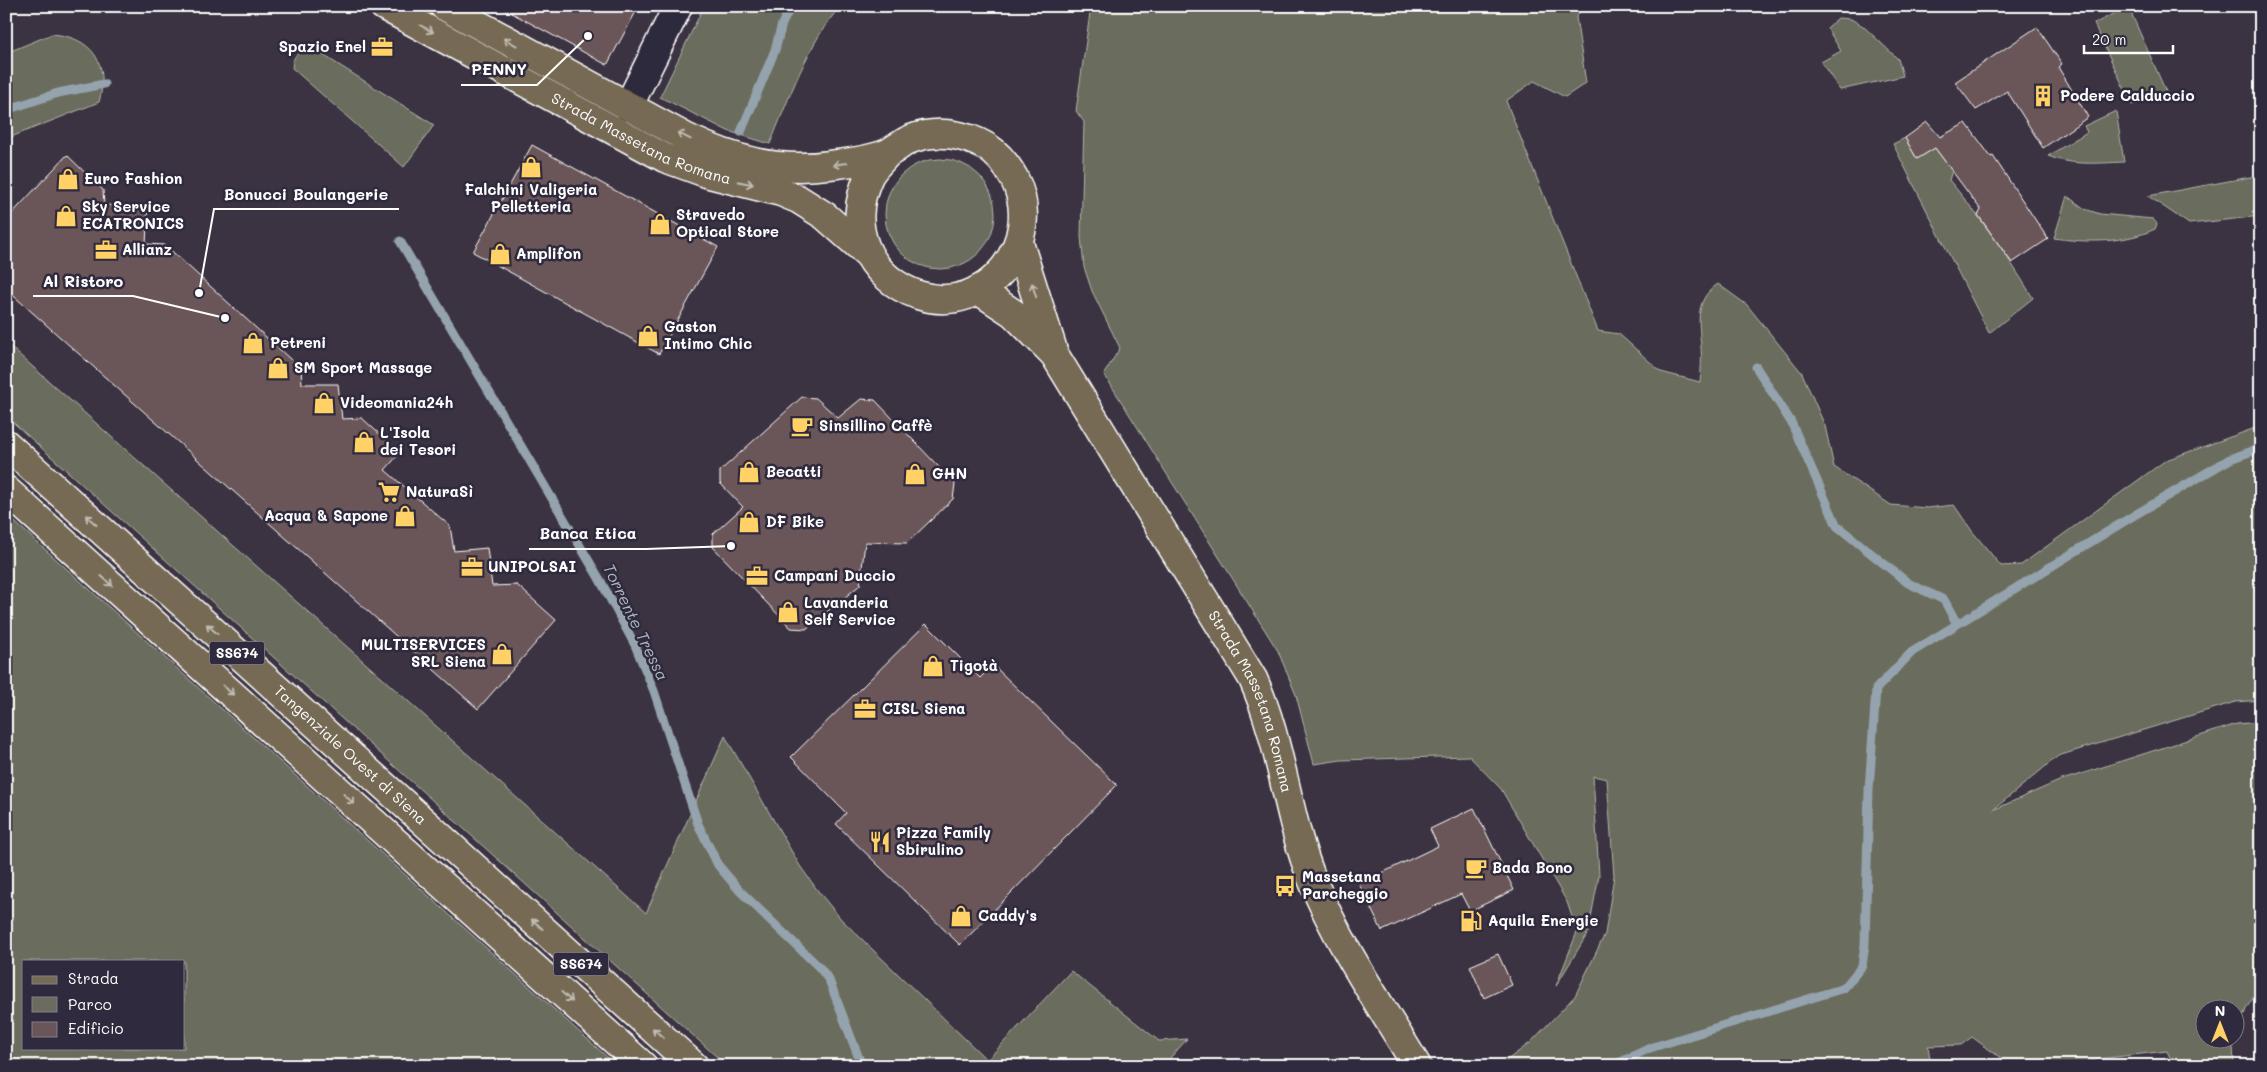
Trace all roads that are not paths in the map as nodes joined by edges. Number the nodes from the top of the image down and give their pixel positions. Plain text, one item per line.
1 (384, 6) edge
2 (444, 6) edge
3 (678, 6) edge
4 (628, 107) junction
5 (888, 153) junction
6 (1019, 243) junction
7 (868, 254) junction
8 (978, 290) junction
9 (1054, 354) junction
10 (6, 444) edge
11 (6, 490) edge
12 (643, 1066) edge
13 (694, 1066) edge
14 (1417, 1066) edge

1 -> 7 main road, Strada Massetana Romana
4 -> 2 main road, Strada Massetana Romana
3 - 4 street, Strada Massetana Romana
5 -> 4 main road, Strada Massetana Romana
5 - 6 main road, Strada Massetana Romana
5 - 7 main road, Strada Massetana Romana
6 - 8 main road, Strada Massetana Romana
9 -> 6 main road, Strada Massetana Romana
7 - 8 main road, Strada Massetana Romana
8 - 9 main road, Strada Massetana Romana
9 - 14 main road, Strada Massetana Romana
13 -> 10 main road, Tangenziale Ovest di Siena / SS674
11 -> 12 main road, SS674

